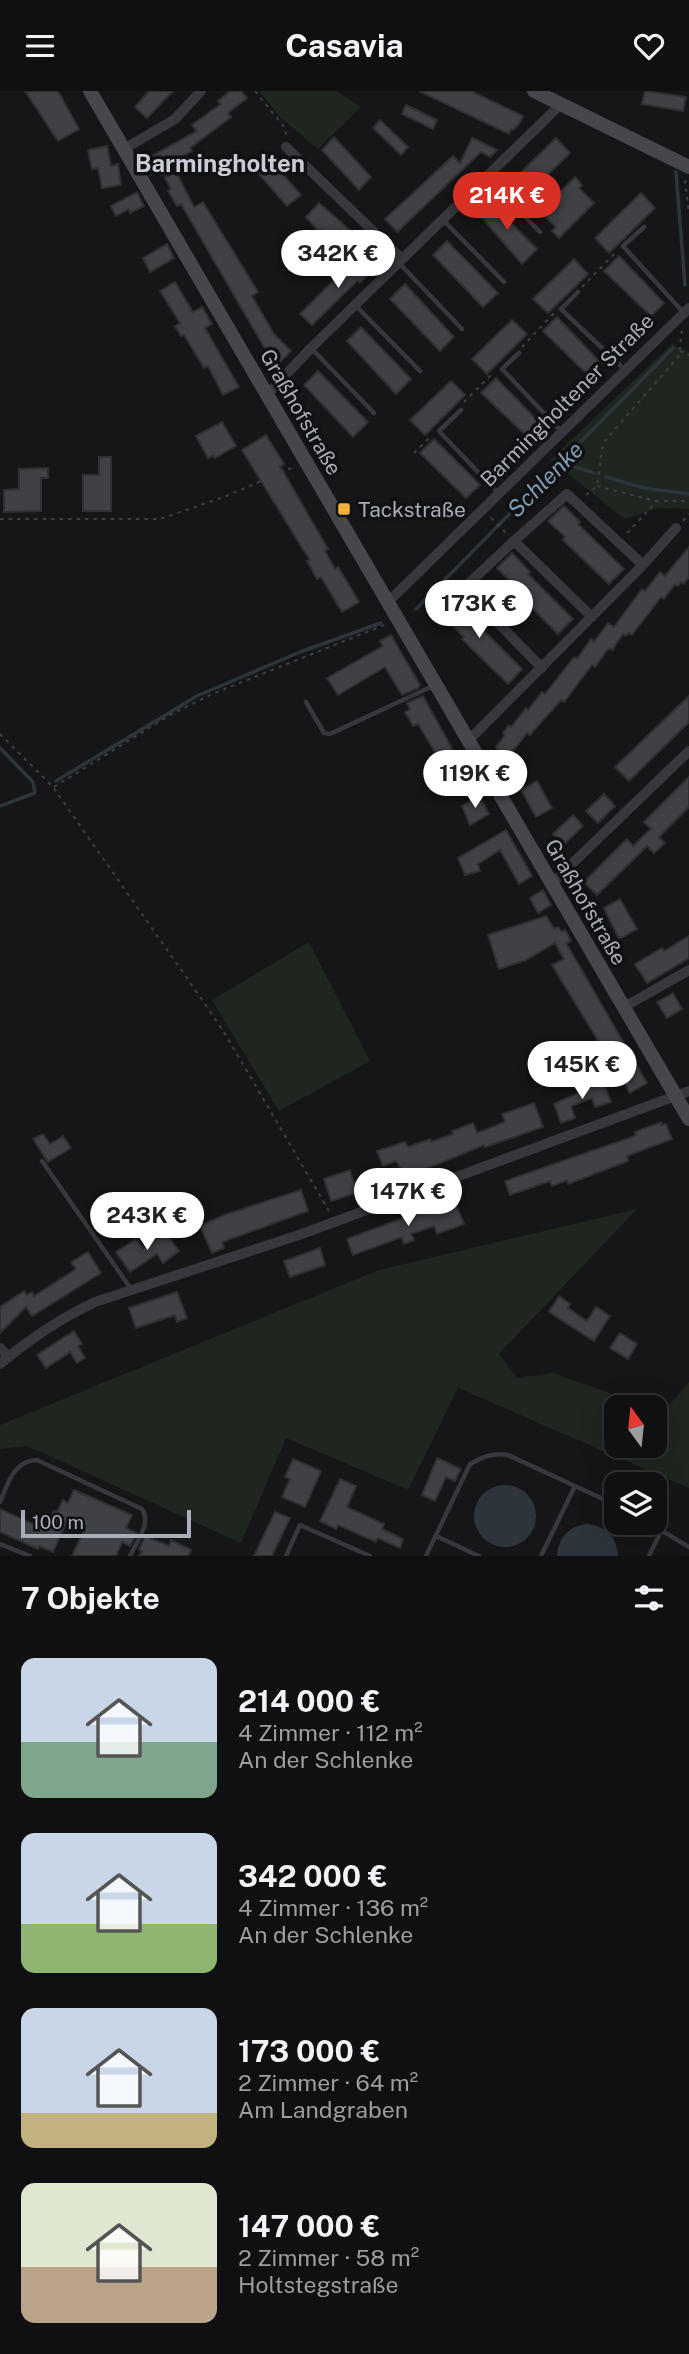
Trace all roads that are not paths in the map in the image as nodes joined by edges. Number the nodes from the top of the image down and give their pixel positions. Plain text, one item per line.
1 (90, 91) edge
2 (201, 91) edge
3 (534, 91) edge
4 (561, 104) junction
5 (286, 147) road end
6 (124, 149) junction
7 (687, 166) edge
8 (486, 176) junction
9 (442, 219) junction
10 (644, 226) dead end
11 (540, 232) dead end
12 (400, 260) junction
13 (504, 282) dead end
14 (579, 292) road end
15 (355, 305) junction
16 (684, 313) edge
17 (462, 329) dead end
18 (311, 348) junction
19 (519, 353) road end
20 (624, 369) junction
21 (420, 371) dead end
22 (267, 395) junction
23 (461, 410) road end
24 (374, 413) dead end
25 (561, 431) junction
26 (499, 494) junction
27 (676, 529) dead end
28 (511, 538) junction
29 (643, 565) junction
30 (388, 602) junction
31 (592, 617) junction
32 (542, 668) junction
33 (436, 685) junction
34 (306, 702) dead end
35 (468, 741) junction
36 (689, 751) edge
37 (551, 884) junction
38 (689, 970) edge
39 (624, 1007) junction
40 (683, 1094) edge
41 (689, 1119) edge
42 (42, 1161) dead end
43 (131, 1290) junction
44 (0, 1348) edge
45 (9, 1357) junction
46 (0, 1364) edge
47 (576, 1486) junction
48 (604, 1499) edge
49 (0, 1502) edge
50 (667, 1534) edge
51 (659, 1535) edge
52 (436, 1536) junction
53 (0, 1545) edge
54 (689, 1547) edge
55 (30, 1556) edge
56 (130, 1556) edge
57 (286, 1556) edge
58 (370, 1556) edge
59 (426, 1556) edge
60 (479, 1556) edge
61 (541, 1556) edge
62 (649, 1556) edge

1 - 6 street, Graßhofstraße
2 - 6 street
3 - 4 street
4 - 7 street
4 - 8 street
5 - 12 street
6 - 22 street, Graßhofstraße
8 - 9 street
8 - 11 lane
9 - 12 street
9 - 13 lane
10 - 16 lane
12 - 15 street
12 - 17 lane
14 - 20 lane
15 - 18 street
15 - 21 lane
16 - 20 street, Barmingholtener Straße
18 - 22 street
18 - 24 lane
19 - 25 lane
20 - 25 street, Barmingholtener Straße
22 - 30 street, Graßhofstraße
23 - 26 lane
25 - 26 street, Barmingholtener Straße
26 - 30 street, Barmingholtener Straße
27 - 29 street
28 - 29 street
28 - 31 street
28 - 32 street
29 - 31 street
30 - 33 street, Graßhofstraße
31 - 32 street
32 - 35 street
33 - 34 lane
33 - 35 street, Graßhofstraße
35 - 37 street, Graßhofstraße
36 - 37 street
37 - 39 street, Graßhofstraße
38 - 39 street
39 - 40 street, Graßhofstraße
40 - 41 street, Graßhofstraße
40 - 43 street
42 - 43 lane
43 - 45 street
44 - 45 street
45 - 46 street
47 - 48 lane
47 - 52 lane
47 - 61 lane
49 - 56 lane
50 - 54 lane
51 - 62 lane
52 - 59 lane
52 - 60 lane
53 - 55 lane
57 - 58 lane

